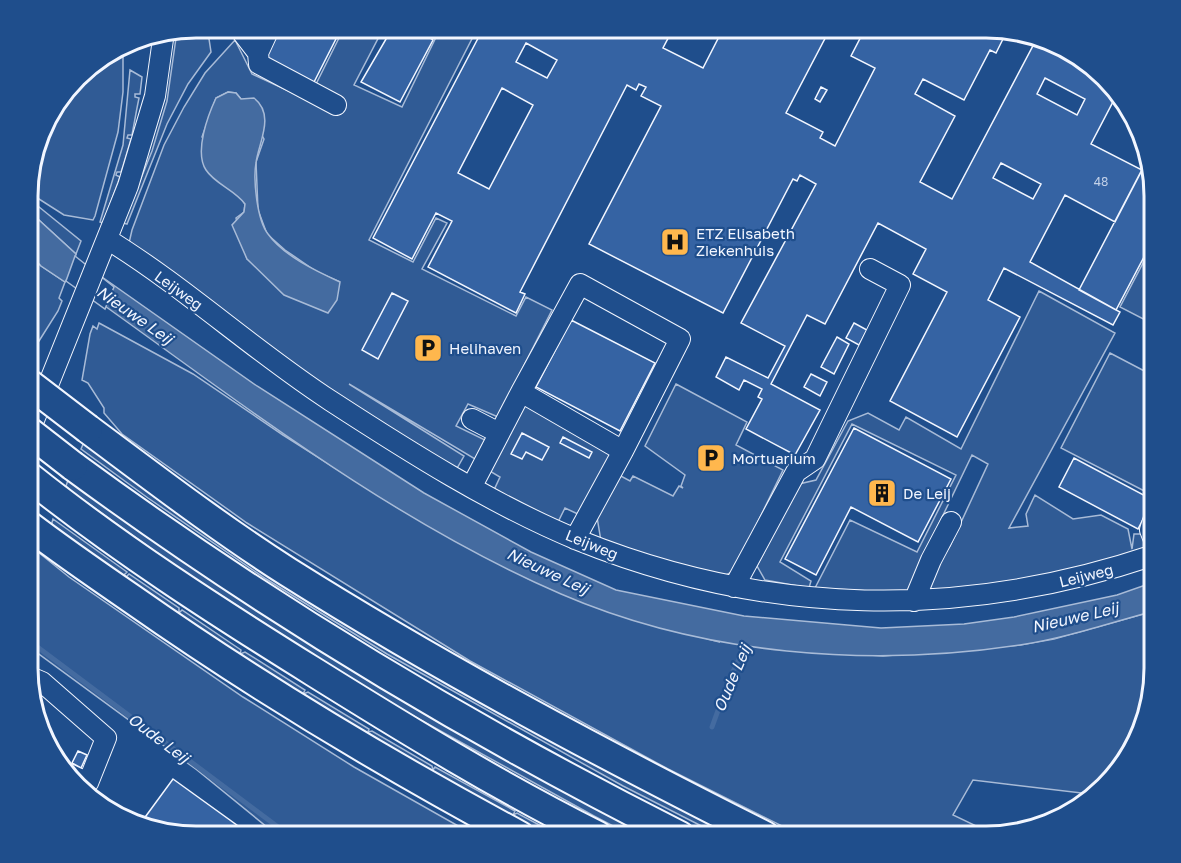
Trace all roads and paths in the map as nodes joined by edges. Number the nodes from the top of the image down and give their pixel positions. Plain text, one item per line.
1 (246, 37) edge
2 (265, 37) edge
3 (162, 41) edge
4 (258, 53) junction
5 (336, 105) dead end
6 (104, 245) junction
7 (870, 269) dead end
8 (37, 391) edge
9 (520, 392) junction
10 (37, 411) edge
11 (472, 419) dead end
12 (499, 434) junction
13 (38, 440) edge
14 (623, 451) junction
15 (38, 484) edge
16 (472, 486) junction
17 (951, 522) dead end
18 (37, 531) edge
19 (575, 538) junction
20 (1143, 559) edge
21 (734, 587) junction
22 (914, 601) junction
23 (38, 680) edge
24 (88, 783) edge
25 (500, 825) edge
26 (577, 825) edge
27 (660, 826) edge
28 (745, 826) edge

1 - 4 street
2 - 4 street
3 - 6 street
4 - 5 street
6 - 10 street
6 - 16 street, Leijweg
7 - 21 street
8 - 28 highway, bridge
9 - 12 street
9 - 14 street
9 - 14 street
11 - 12 street
12 - 16 street
13 - 27 highway, bridge
14 - 19 street
15 - 26 highway
16 - 19 street, Leijweg
17 - 22 street
18 - 25 highway
19 - 21 street, Leijweg
20 - 22 street, Leijweg
21 - 22 street, Leijweg
23 - 24 street

